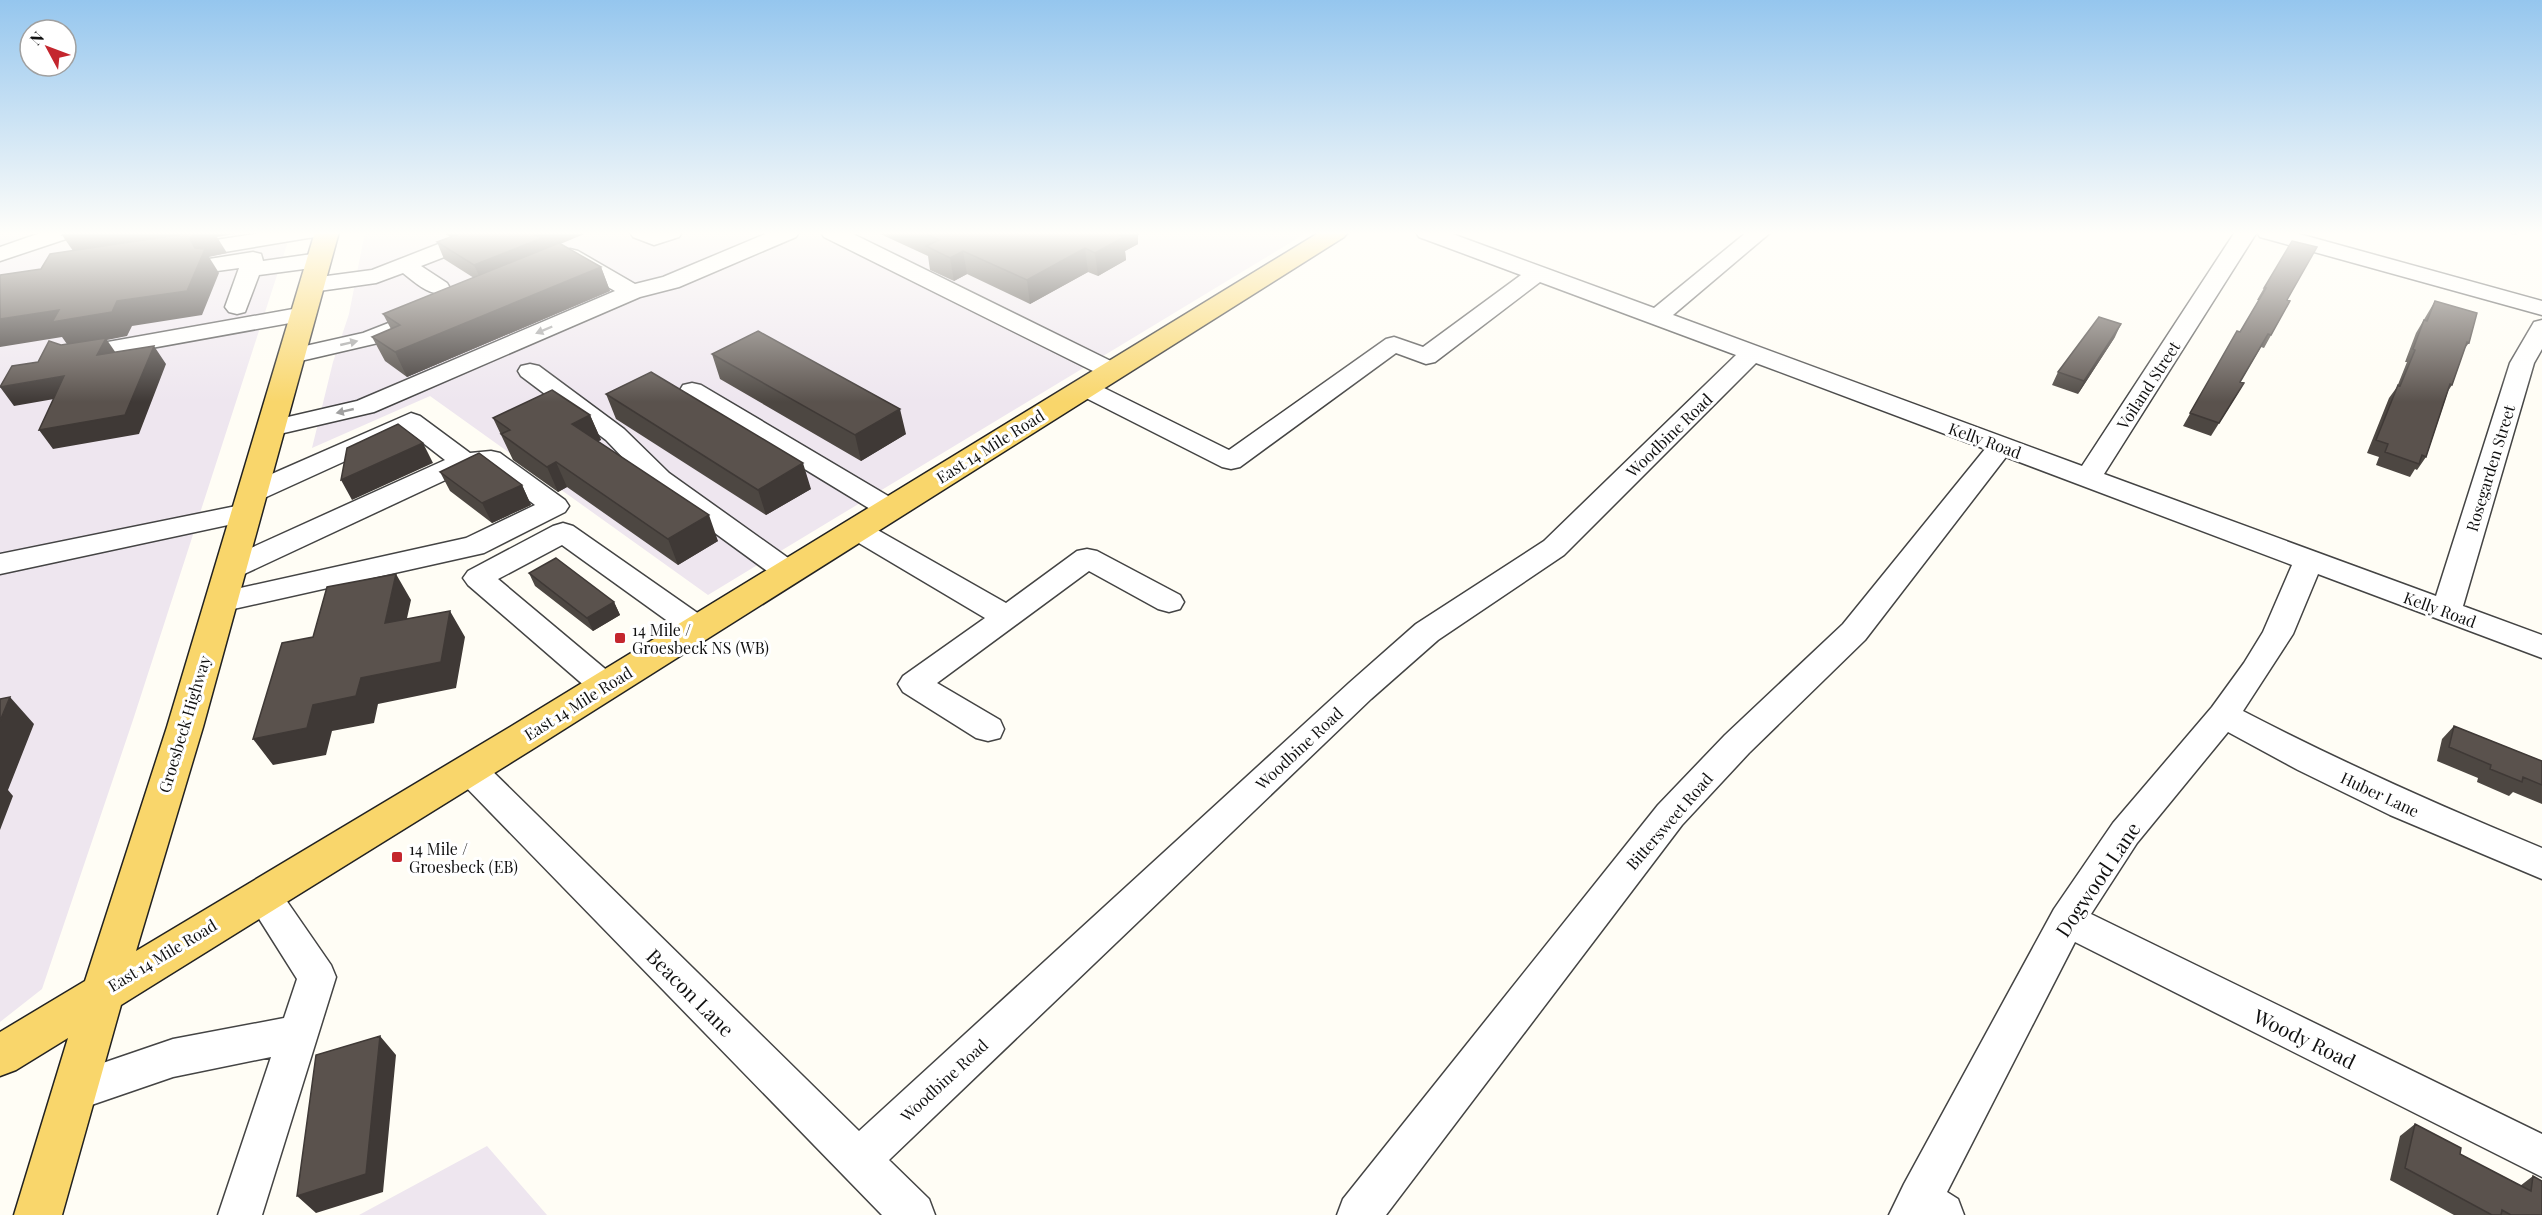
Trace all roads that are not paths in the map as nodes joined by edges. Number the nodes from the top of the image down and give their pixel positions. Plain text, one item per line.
1 (243, 289) edge
2 (311, 289) edge
3 (437, 289) edge
4 (626, 289) edge
5 (645, 289) edge
6 (946, 289) edge
7 (1245, 289) edge
8 (1517, 289) edge
9 (1579, 289) edge
10 (1691, 289) edge
11 (2210, 289) edge
12 (2472, 289) edge
13 (632, 292) junction
14 (237, 308) dead end
15 (2542, 308) edge
16 (304, 314) junction
17 (1656, 318) junction
18 (2542, 327) edge
19 (1752, 353) junction
20 (74, 355) edge
21 (292, 356) junction
22 (530, 371) dead end
23 (1112, 371) junction
24 (1085, 388) junction
25 (692, 390) dead end
26 (271, 428) junction
27 (2001, 446) junction
28 (464, 461) junction
29 (2088, 478) junction
30 (249, 503) junction
31 (890, 509) junction
32 (857, 530) junction
33 (2309, 560) junction
34 (0, 564) edge
35 (788, 572) junction
36 (225, 586) junction
37 (1169, 602) dead end
38 (2446, 611) junction
39 (1007, 617) junction
40 (698, 628) junction
41 (2542, 647) edge
42 (605, 686) junction
43 (2223, 715) junction
44 (988, 729) dead end
45 (469, 769) junction
46 (2542, 864) edge
47 (262, 895) junction
48 (2067, 920) junction
49 (104, 991) junction
50 (298, 1033) junction
51 (0, 1056) edge
52 (74, 1092) junction
53 (2542, 1156) edge
54 (858, 1160) junction
55 (1924, 1210) edge
56 (38, 1215) edge
57 (240, 1215) edge
58 (914, 1215) edge
59 (1359, 1215) edge

1 - 14 street
2 - 16 main road, Groesbeck Highway
21 -> 3 street
4 - 13 street
5 - 13 street
6 - 23 street
7 - 23 main road, East 14 Mile Road
8 - 24 street
9 - 17 street, Kelly Road
10 - 17 street
11 - 29 street, Voiland Street
12 - 15 street
13 -> 26 street
16 - 20 street
16 - 21 main road, Groesbeck Highway
17 - 19 street, Kelly Road
18 - 38 street, Rosegarden Street
19 - 27 street, Kelly Road
19 - 54 street, Woodbine Road
21 - 26 main road, Groesbeck Highway
22 - 35 street
23 - 24 main road, East 14 Mile Road
24 - 31 main road, East 14 Mile Road
25 - 31 street
26 - 30 main road, Groesbeck Highway
27 - 29 street, Kelly Road
27 - 59 street, Bittersweet Road
28 - 30 street
28 - 36 street
28 - 36 street
29 - 33 street, Kelly Road
30 - 34 street
30 - 36 main road, Groesbeck Highway
31 - 32 main road, East 14 Mile Road
32 - 35 main road, East 14 Mile Road
32 - 39 street
33 - 38 street, Kelly Road
33 - 43 street, Dogwood Lane
35 - 40 main road, East 14 Mile Road
36 - 49 main road, Groesbeck Highway
37 - 39 street
38 - 41 street, Kelly Road
39 - 44 street
40 - 42 main road, East 14 Mile Road
40 - 42 street
42 - 45 main road, East 14 Mile Road
43 - 46 street, Huber Lane
43 - 48 street, Dogwood Lane
45 - 47 main road, East 14 Mile Road
45 - 54 street, Beacon Lane
47 - 49 main road, East 14 Mile Road
47 - 50 street
48 - 53 street, Woody Road
48 - 55 street, Dogwood Lane
49 - 51 main road, East 14 Mile Road
49 - 52 main road, Groesbeck Highway
50 - 52 street
50 - 57 street
52 - 56 main road, Groesbeck Highway
54 - 58 street, Beacon Lane

